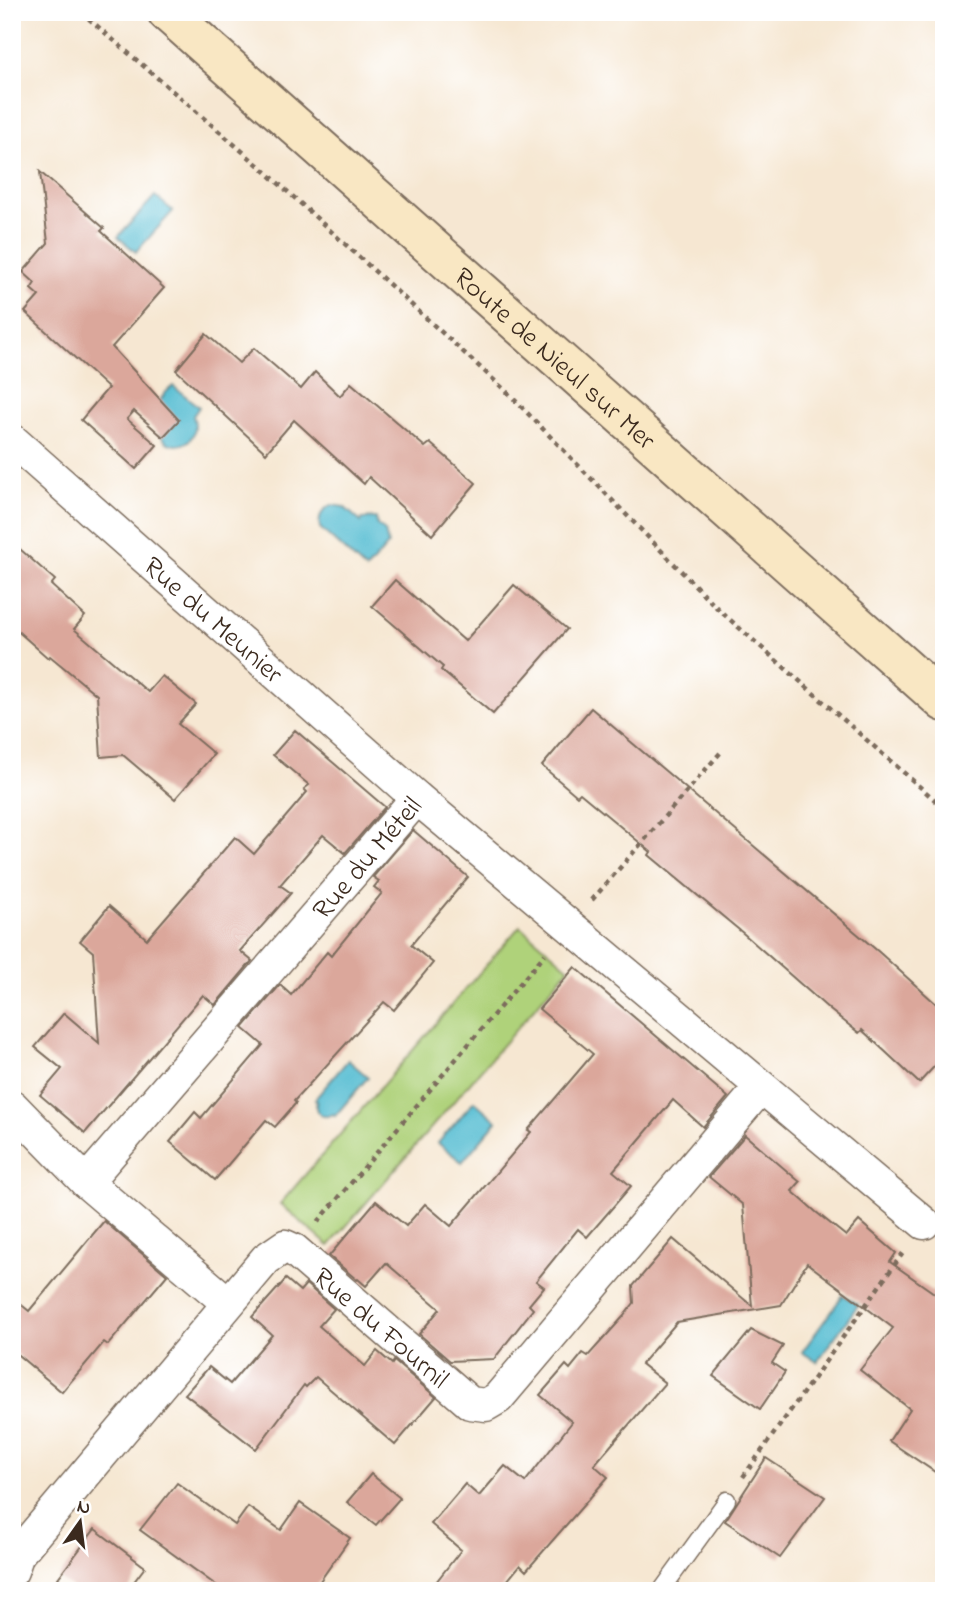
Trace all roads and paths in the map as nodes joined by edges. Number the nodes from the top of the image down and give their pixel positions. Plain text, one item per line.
1 (81, 12) edge
2 (167, 12) edge
3 (12, 440) edge
4 (944, 702) edge
5 (721, 752) dead end
6 (416, 798) junction
7 (944, 808) edge
8 (569, 925) junction
9 (761, 1087) junction
10 (12, 1106) edge
11 (86, 1182) junction
12 (924, 1223) joint
13 (294, 1250) junction
14 (228, 1303) junction
15 (726, 1500) joint
16 (12, 1571) edge
17 (661, 1591) edge

1 - 7 path
2 - 4 street, Route de Nieul sur Mer
3 - 6 street, Rue du Meunier
5 - 8 path
6 - 8 street, Rue du Méteil
6 - 11 street, Rue du Méteil
8 - 9 street, Rue du Méteil
8 - 13 path
9 - 12 street, Rue du Méteil
9 - 13 street, Rue du Fournil
10 - 11 street
11 - 14 street
12 - 15 path
13 - 14 street, Rue du Fournil
14 - 16 street, Rue du Fournil
15 - 17 lane

